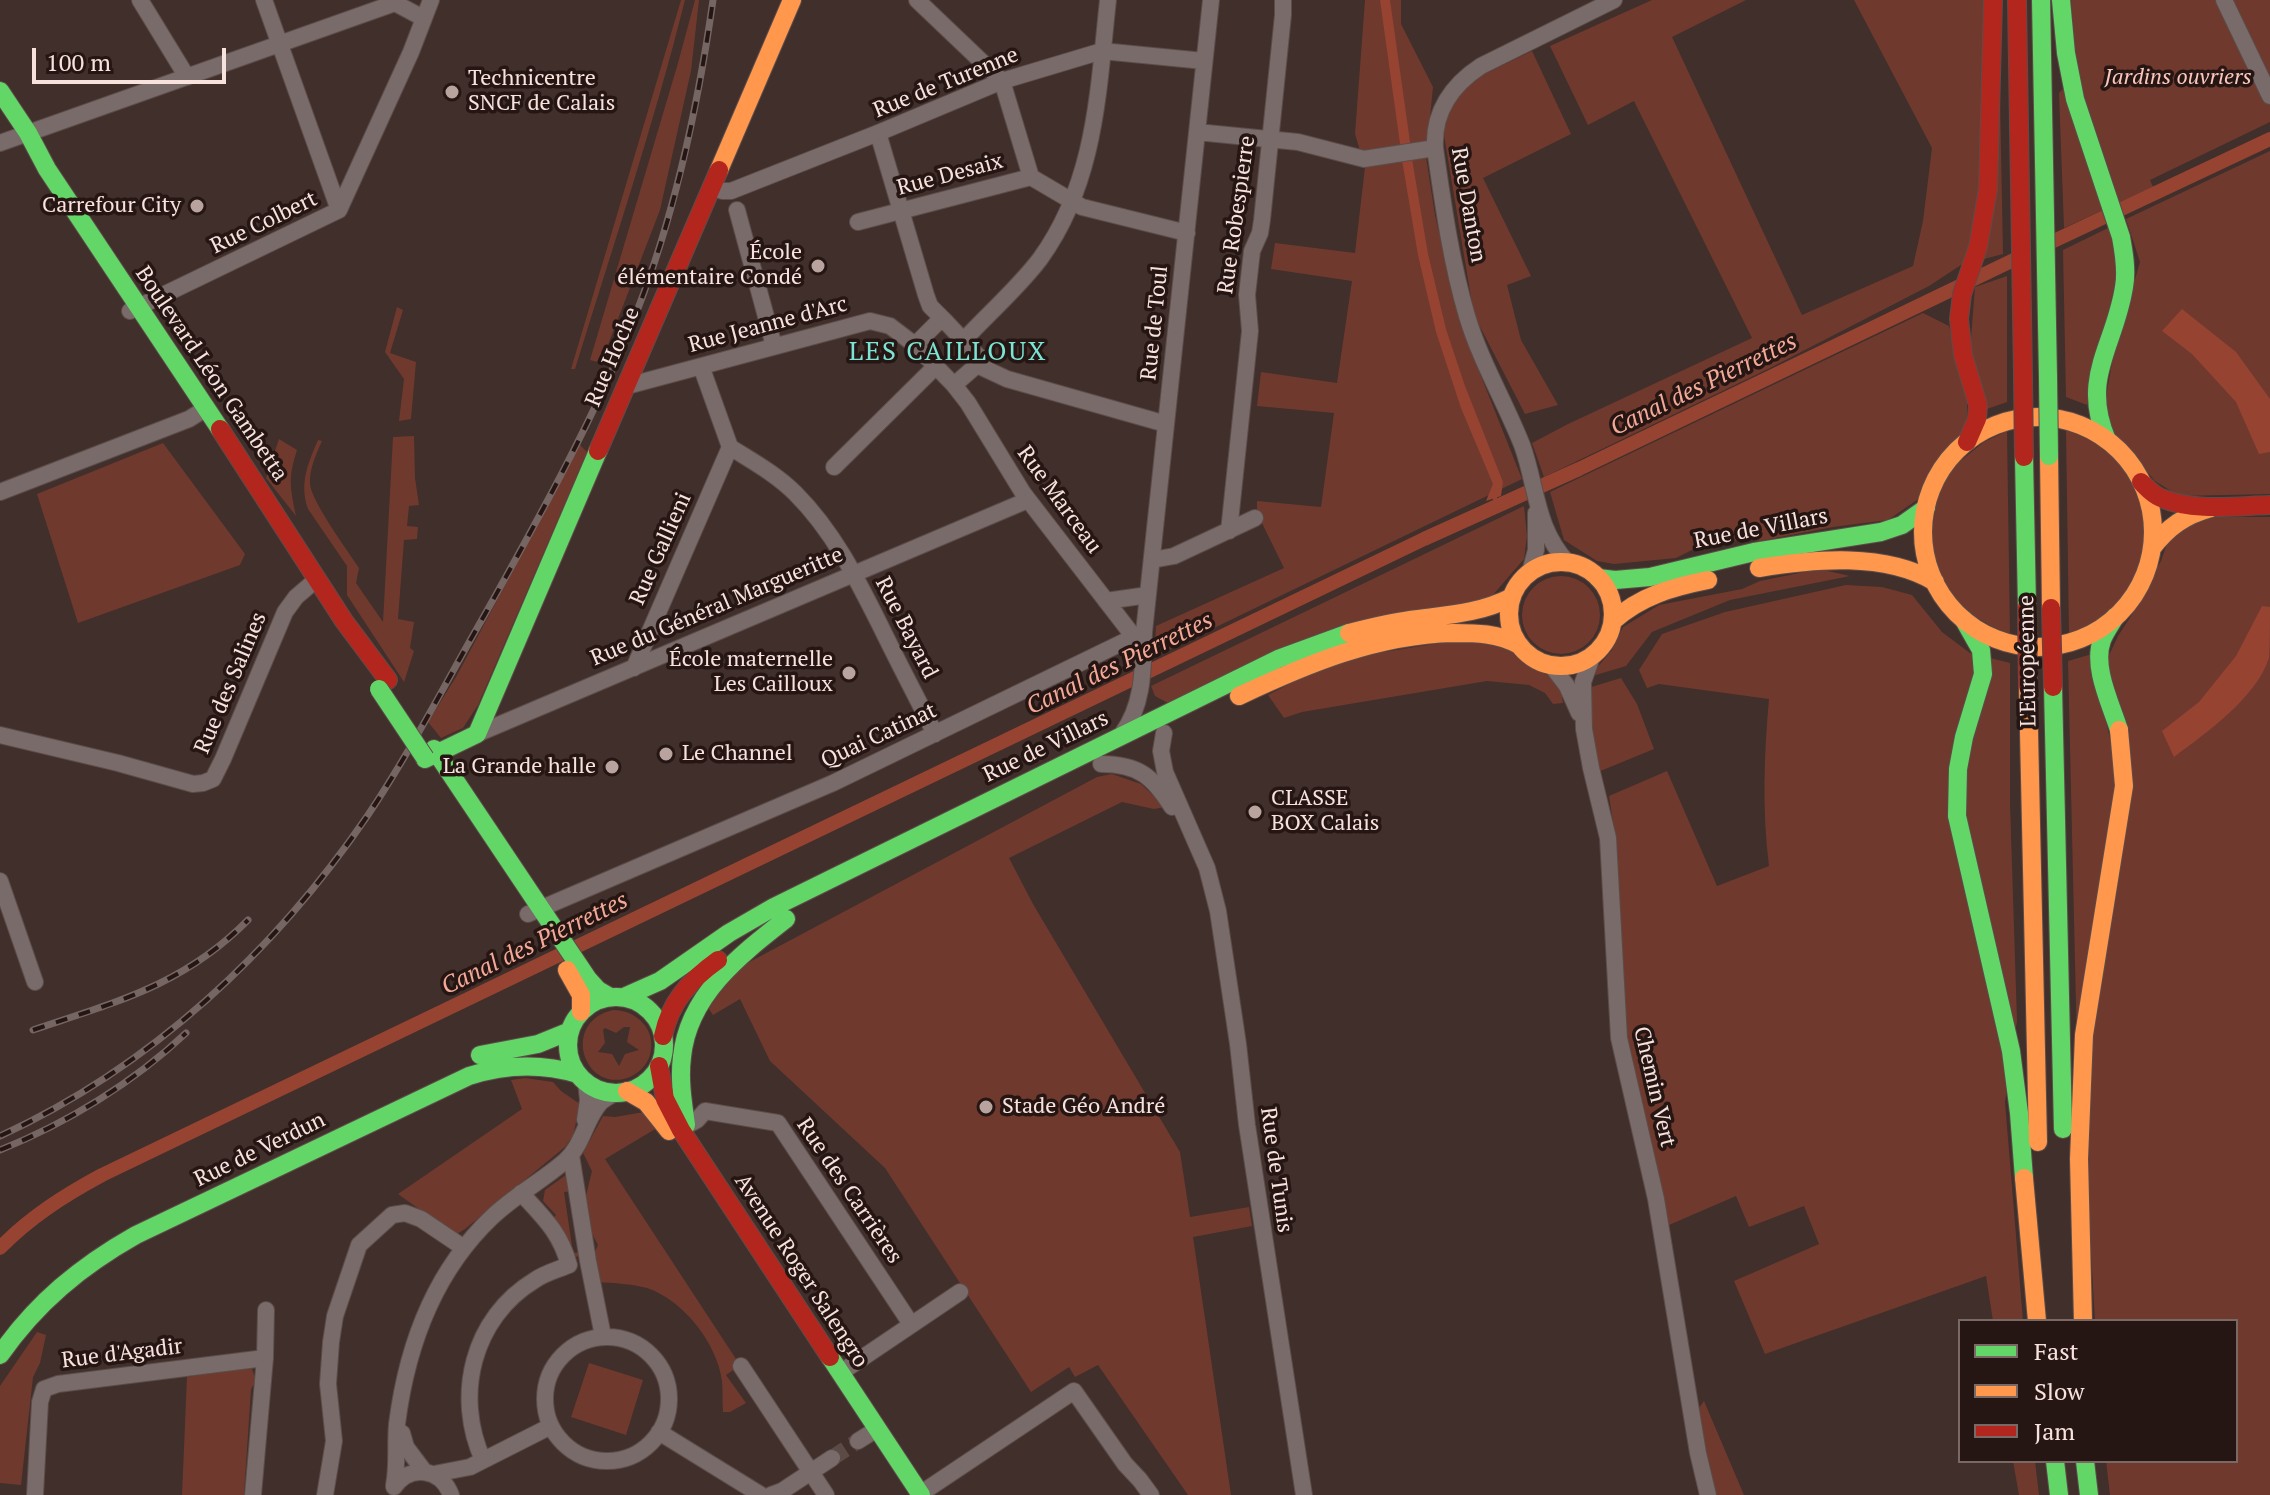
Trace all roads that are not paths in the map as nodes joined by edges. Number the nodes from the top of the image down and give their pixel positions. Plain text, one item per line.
1 (140, 0) edge
2 (264, 0) edge
3 (431, 0) edge
4 (792, 0) edge
5 (917, 0) edge
6 (1108, 0) edge
7 (1211, 0) edge
8 (1283, 0) edge
9 (1614, 0) edge
10 (1993, 0) edge
11 (2017, 0) edge
12 (2041, 0) edge
13 (2061, 0) edge
14 (2224, 0) edge
15 (395, 2) edge
16 (423, 18) junction
17 (280, 44) junction
18 (1102, 51) junction
19 (1204, 61) junction
20 (187, 77) junction
21 (1002, 81) junction
22 (0, 91) edge
23 (2270, 96) edge
24 (0, 114) edge
25 (1197, 132) junction
26 (878, 133) junction
27 (14, 138) edge
28 (1270, 140) junction
29 (1435, 148) junction
30 (1031, 177) junction
31 (712, 188) junction
32 (1072, 202) junction
33 (339, 210) junction
34 (737, 210) dead end
35 (901, 211) junction
36 (858, 222) dead end
37 (1187, 233) junction
38 (134, 310) junction
39 (945, 321) junction
40 (964, 340) junction
41 (915, 345) junction
42 (774, 346) junction
43 (977, 365) junction
44 (701, 366) junction
45 (936, 366) junction
46 (954, 385) junction
47 (627, 386) junction
48 (202, 411) junction
49 (1166, 424) junction
50 (2107, 440) junction
51 (1967, 442) junction
52 (730, 447) junction
53 (834, 467) dead end
54 (2141, 482) junction
55 (0, 492) edge
56 (1028, 500) junction
57 (1536, 503) junction
58 (2270, 505) edge
59 (2221, 506) junction
60 (1926, 508) junction
61 (1255, 518) dead end
62 (1229, 531) junction
63 (2152, 548) junction
64 (1152, 560) junction
65 (1568, 563) junction
66 (1530, 572) junction
67 (855, 575) junction
68 (1598, 578) junction
69 (1935, 582) junction
70 (310, 585) junction
71 (1148, 595) junction
72 (1512, 597) junction
73 (1106, 601) junction
74 (2115, 617) junction
75 (1964, 620) junction
76 (1613, 621) junction
77 (1140, 640) junction
78 (1519, 645) junction
79 (1592, 657) junction
80 (1551, 665) junction
81 (634, 668) junction
82 (384, 684) junction
83 (1142, 686) junction
84 (1175, 709) junction
85 (1125, 729) junction
86 (1584, 729) junction
87 (1164, 733) junction
88 (477, 734) junction
89 (935, 734) junction
90 (0, 735) edge
91 (430, 755) junction
92 (1101, 764) junction
93 (1200, 853) junction
94 (0, 881) edge
95 (539, 919) junction
96 (786, 919) junction
97 (576, 972) junction
98 (35, 982) dead end
99 (617, 997) junction
100 (581, 1012) junction
101 (570, 1031) junction
102 (663, 1036) junction
103 (659, 1066) junction
104 (582, 1078) junction
105 (621, 1092) junction
106 (686, 1126) junction
107 (582, 1137) junction
108 (692, 1149) junction
109 (571, 1155) junction
110 (521, 1193) junction
111 (89, 1243) dead end
112 (464, 1248) junction
113 (588, 1261) junction
114 (569, 1265) junction
115 (960, 1292) dead end
116 (266, 1310) dead end
117 (2037, 1319) edge
118 (2046, 1319) edge
119 (2073, 1319) edge
120 (2083, 1319) edge
121 (911, 1324) junction
122 (603, 1336) junction
123 (0, 1355) edge
124 (265, 1358) junction
125 (741, 1366) dead end
126 (840, 1373) junction
127 (401, 1403) junction
128 (551, 1426) junction
129 (659, 1432) junction
130 (868, 1435) junction
131 (1698, 1453) junction
132 (832, 1458) tunnel mouth
133 (2055, 1463) edge
134 (2086, 1463) edge
135 (476, 1464) junction
136 (811, 1472) junction
137 (429, 1473) junction
138 (2088, 1488) edge
139 (392, 1490) edge
140 (35, 1495) edge
141 (253, 1495) edge
142 (325, 1495) edge
143 (451, 1495) edge
144 (761, 1495) edge
145 (771, 1495) edge
146 (826, 1495) edge
147 (917, 1495) edge
148 (1151, 1495) edge
149 (1304, 1495) edge
150 (1694, 1495) edge
151 (1708, 1495) edge
152 (2059, 1495) edge

1 - 20 street
2 - 17 street
3 - 16 street, Rue Colbert
4 - 31 main road, Rue Hoche
5 - 21 street
6 - 18 street
7 - 19 street, Rue de Toul
8 - 28 street, Rue Robespierre
9 - 29 street, Rue Danton
10 - 51 main road
11 - 118 main road, L'Européenne, bridge
12 - 119 main road, L'Européenne, bridge
13 - 50 main road
14 - 23 street
15 - 16 street
15 - 17 street
16 - 33 street, Rue Colbert
17 - 20 street
17 - 33 street
18 - 19 street, Rue de Turenne
18 - 21 street, Rue de Turenne
18 - 32 street
19 - 25 street, Rue de Toul
20 - 27 street
21 - 26 street, Rue de Turenne
21 - 30 street
22 - 27 main road, Boulevard Léon Gambetta
24 - 27 main road, Boulevard Léon Gambetta
25 - 28 street
25 - 37 street, Rue de Toul
26 - 31 street, Rue de Turenne
26 - 35 street
27 - 38 main road, Boulevard Léon Gambetta
28 - 29 street
28 - 62 street, Rue Robespierre
29 - 57 street, Rue Danton
30 - 32 street, Rue Desaix
30 - 35 street, Rue Desaix
31 - 47 main road, Rue Hoche
32 - 37 street, Rue Desaix
32 - 40 street
33 - 38 street, Rue Colbert
34 - 42 street
35 - 36 street, Rue Desaix
35 - 39 street
37 - 49 street, Rue de Toul
38 - 48 main road, Boulevard Léon Gambetta
39 - 40 street
39 - 41 street
40 - 43 street
41 - 42 street, Rue Jeanne d'Arc
41 - 45 street, Rue Jeanne d'Arc
42 - 44 street, Rue Jeanne d'Arc
43 - 46 street
43 - 49 street
44 - 47 street, Rue Jeanne d'Arc
44 - 52 street
45 - 46 street, Rue Marceau
45 - 53 street
46 - 56 street, Rue Marceau
47 - 88 main road, Rue Hoche
48 - 55 street
48 - 70 main road, Boulevard Léon Gambetta
48 - 82 main road, Boulevard Léon Gambetta
49 - 64 street, Rue de Toul
50 - 51 main road
50 - 54 main road
51 - 60 main road
52 - 67 street, Rue Bayard
52 - 81 street, Rue Gallieni
54 - 59 main road
54 - 63 main road
56 - 67 street, Rue du Général Margueritte
56 - 73 street, Rue Marceau
57 - 65 street
57 - 66 street
58 - 59 main road
59 - 63 main road
60 - 68 main road, Rue de Villars
60 - 69 main road
61 - 62 street
62 - 64 street
63 - 74 main road
64 - 71 street, Rue de Toul
65 - 66 main road
65 - 68 main road
66 - 72 main road
67 - 81 street, Rue du Général Margueritte
67 - 89 street, Rue Bayard
68 - 76 main road
69 - 75 main road
69 - 76 main road, Rue de Villars
70 - 82 main road, Boulevard Léon Gambetta
70 - 90 street, Rue des Salines
71 - 73 street
71 - 77 street, Rue de Toul
72 - 78 main road
72 - 84 main road, Rue de Villars
73 - 77 street, Rue Marceau
74 - 75 main road
74 - 120 main road
75 - 117 main road
76 - 79 main road
77 - 83 street, Rue de Toul
77 - 89 street, Quai Catinat
78 - 80 main road
78 - 87 main road, Rue de Villars
79 - 80 main road
79 - 86 street
80 - 86 street
81 - 88 street, Rue du Général Margueritte
82 - 91 main road, bridge
83 - 84 street
83 - 85 street
84 - 85 main road, Rue de Villars
85 - 99 main road, Rue de Villars
86 - 131 street, Chemin Vert
87 - 92 main road, Rue de Villars
87 - 93 street, Rue de Tunis
88 - 91 main road, Rue du Général Margueritte
89 - 95 street, Quai Catinat
91 - 95 main road
92 - 93 street, Rue de Tunis
92 - 96 main road, Rue de Villars
93 - 149 street, Rue de Tunis
94 - 98 street
95 - 97 main road
96 - 102 main road, Rue de Villars
96 - 106 main road
97 - 99 main road
97 - 100 main road
99 - 100 main road
99 - 102 main road
100 - 101 main road
101 - 104 main road
101 - 111 main road, Rue de Verdun
102 - 103 main road
103 - 105 main road
103 - 108 main road, Avenue Roger Salengro
104 - 105 main road
104 - 107 street
104 - 123 main road, Rue de Verdun
105 - 107 street
105 - 130 main road, Avenue Roger Salengro
106 - 108 main road
106 - 121 street, Rue des Carrières
107 - 109 street
108 - 126 main road, Avenue Roger Salengro
109 - 110 street
109 - 113 street
110 - 112 street
110 - 114 street
112 - 127 street
112 - 142 street
113 - 114 street
113 - 122 street
114 - 135 street
115 - 121 street
116 - 124 street
121 - 126 street
122 - 128 street
122 - 129 street
124 - 140 street, Rue d'Agadir
124 - 141 street
125 - 136 street
126 - 130 main road, Avenue Roger Salengro
127 - 137 street
127 - 139 street
128 - 129 street
128 - 135 street
129 - 144 street
130 - 147 main road, Avenue Roger Salengro
131 - 150 street, Chemin Vert
131 - 151 street, Chemin Vert
132 - 136 street
133 - 152 main road
134 - 138 main road
135 - 137 street
135 - 143 street
136 - 145 street
136 - 146 street
137 - 139 street
137 - 143 street
147 - 148 street

